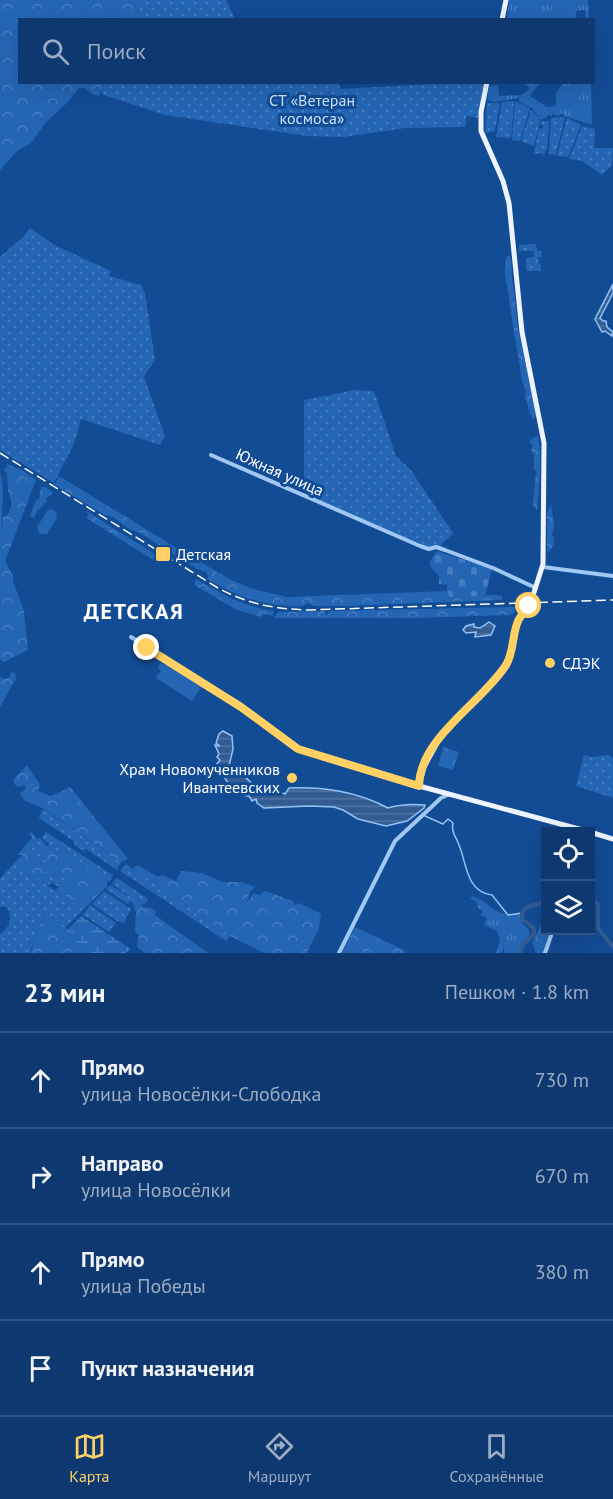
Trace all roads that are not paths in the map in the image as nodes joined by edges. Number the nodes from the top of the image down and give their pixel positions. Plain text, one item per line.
1 (506, 0) edge
2 (502, 18) edge
3 (487, 84) edge
4 (211, 455) dead end
5 (543, 560) junction
6 (552, 568) junction
7 (542, 571) junction
8 (613, 576) edge
9 (536, 588) junction
10 (131, 637) dead end
11 (419, 786) junction
12 (442, 795) junction
13 (573, 827) edge
14 (595, 833) edge
15 (613, 839) edge
16 (551, 935) edge
17 (339, 953) edge
18 (545, 953) edge

1 - 2 main road
3 - 5 main road
4 - 9 street, Южная улица
5 - 6 street
5 - 7 main road
6 - 7 street
6 - 8 street
7 - 9 main road
9 - 11 main road
10 - 11 street
11 - 12 main road
12 - 13 main road
12 - 17 street
14 - 15 main road
16 - 18 street

